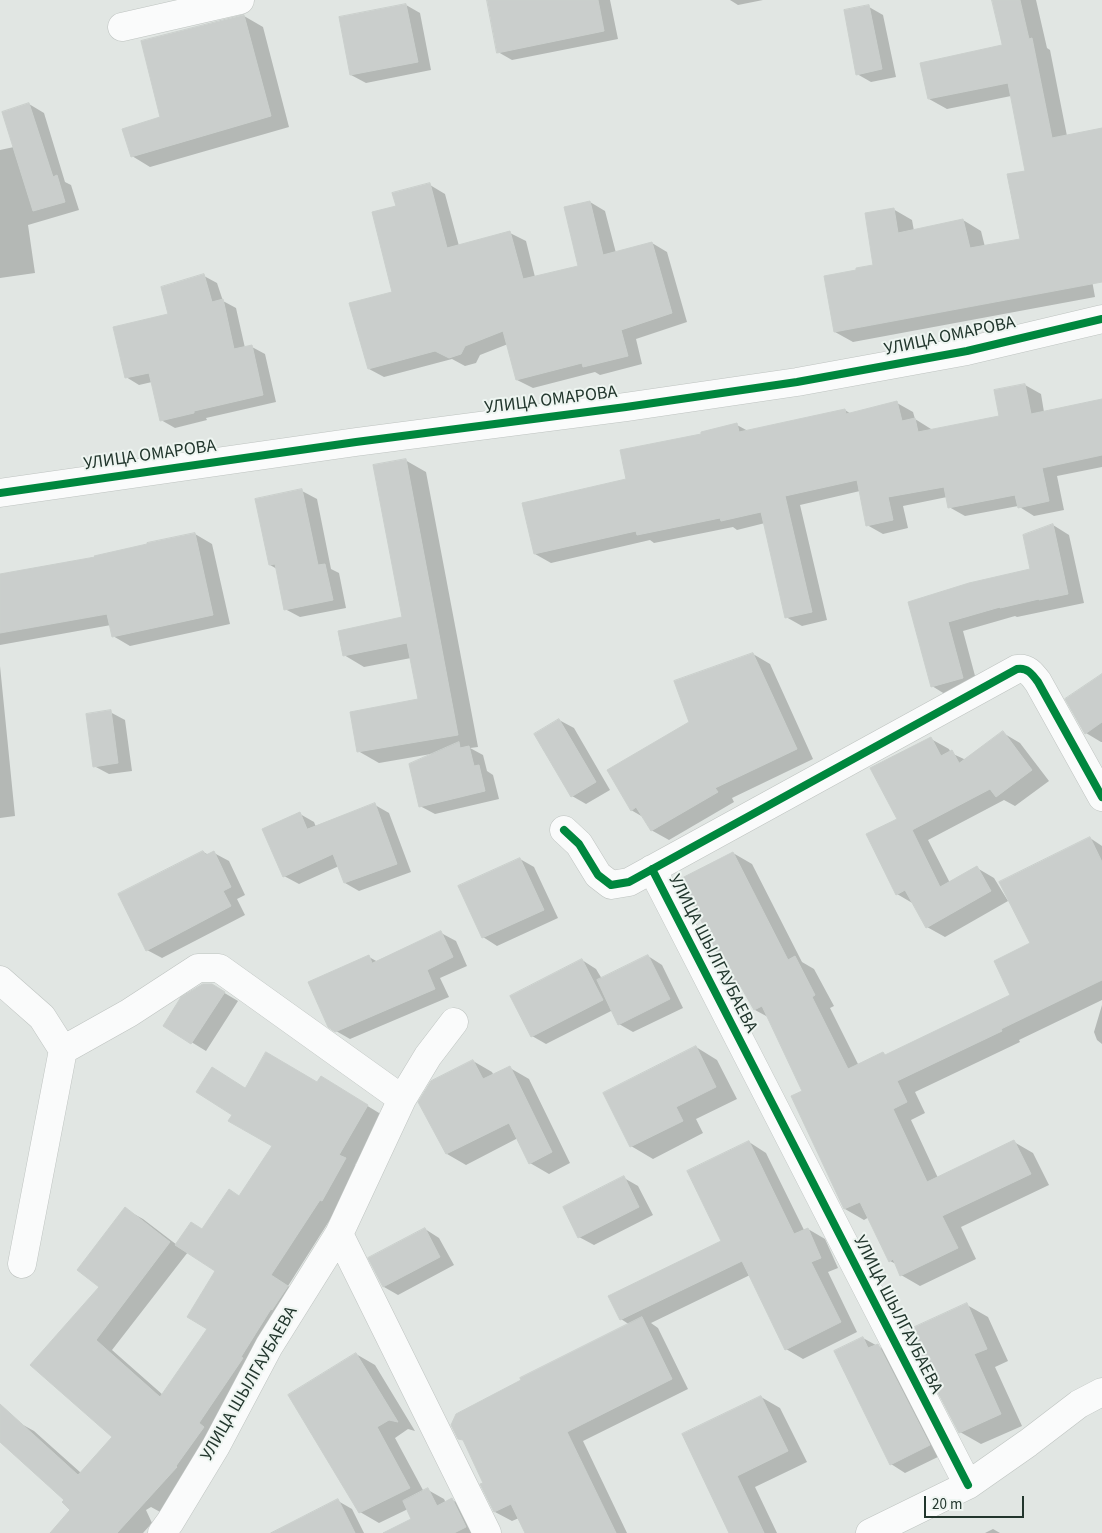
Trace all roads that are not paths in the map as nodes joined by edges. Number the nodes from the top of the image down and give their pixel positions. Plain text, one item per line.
1 (240, 0) edge
2 (122, 27) dead end
3 (1102, 318) edge
4 (0, 492) edge
5 (1102, 797) edge
6 (564, 830) dead end
7 (652, 869) junction
8 (0, 980) edge
9 (454, 1022) dead end
10 (63, 1050) junction
11 (402, 1100) junction
12 (339, 1234) junction
13 (22, 1264) dead end
14 (1102, 1392) edge
15 (968, 1485) junction
16 (162, 1533) edge
17 (487, 1533) edge
18 (870, 1533) edge

1 - 2 street
3 - 4 street, УЛИЦА ОМАРОВА
5 - 7 street, УЛИЦА ШЫЛГАУБАЕВА
6 - 7 street
7 - 15 street, УЛИЦА ШЫЛГАУБАЕВА
8 - 10 street
9 - 11 street, УЛИЦА ШЫЛГАУБАЕВА
10 - 11 street
10 - 13 street
11 - 12 street, УЛИЦА ШЫЛГАУБАЕВА
12 - 16 street, УЛИЦА ШЫЛГАУБАЕВА
12 - 17 street
14 - 15 street
15 - 18 street

